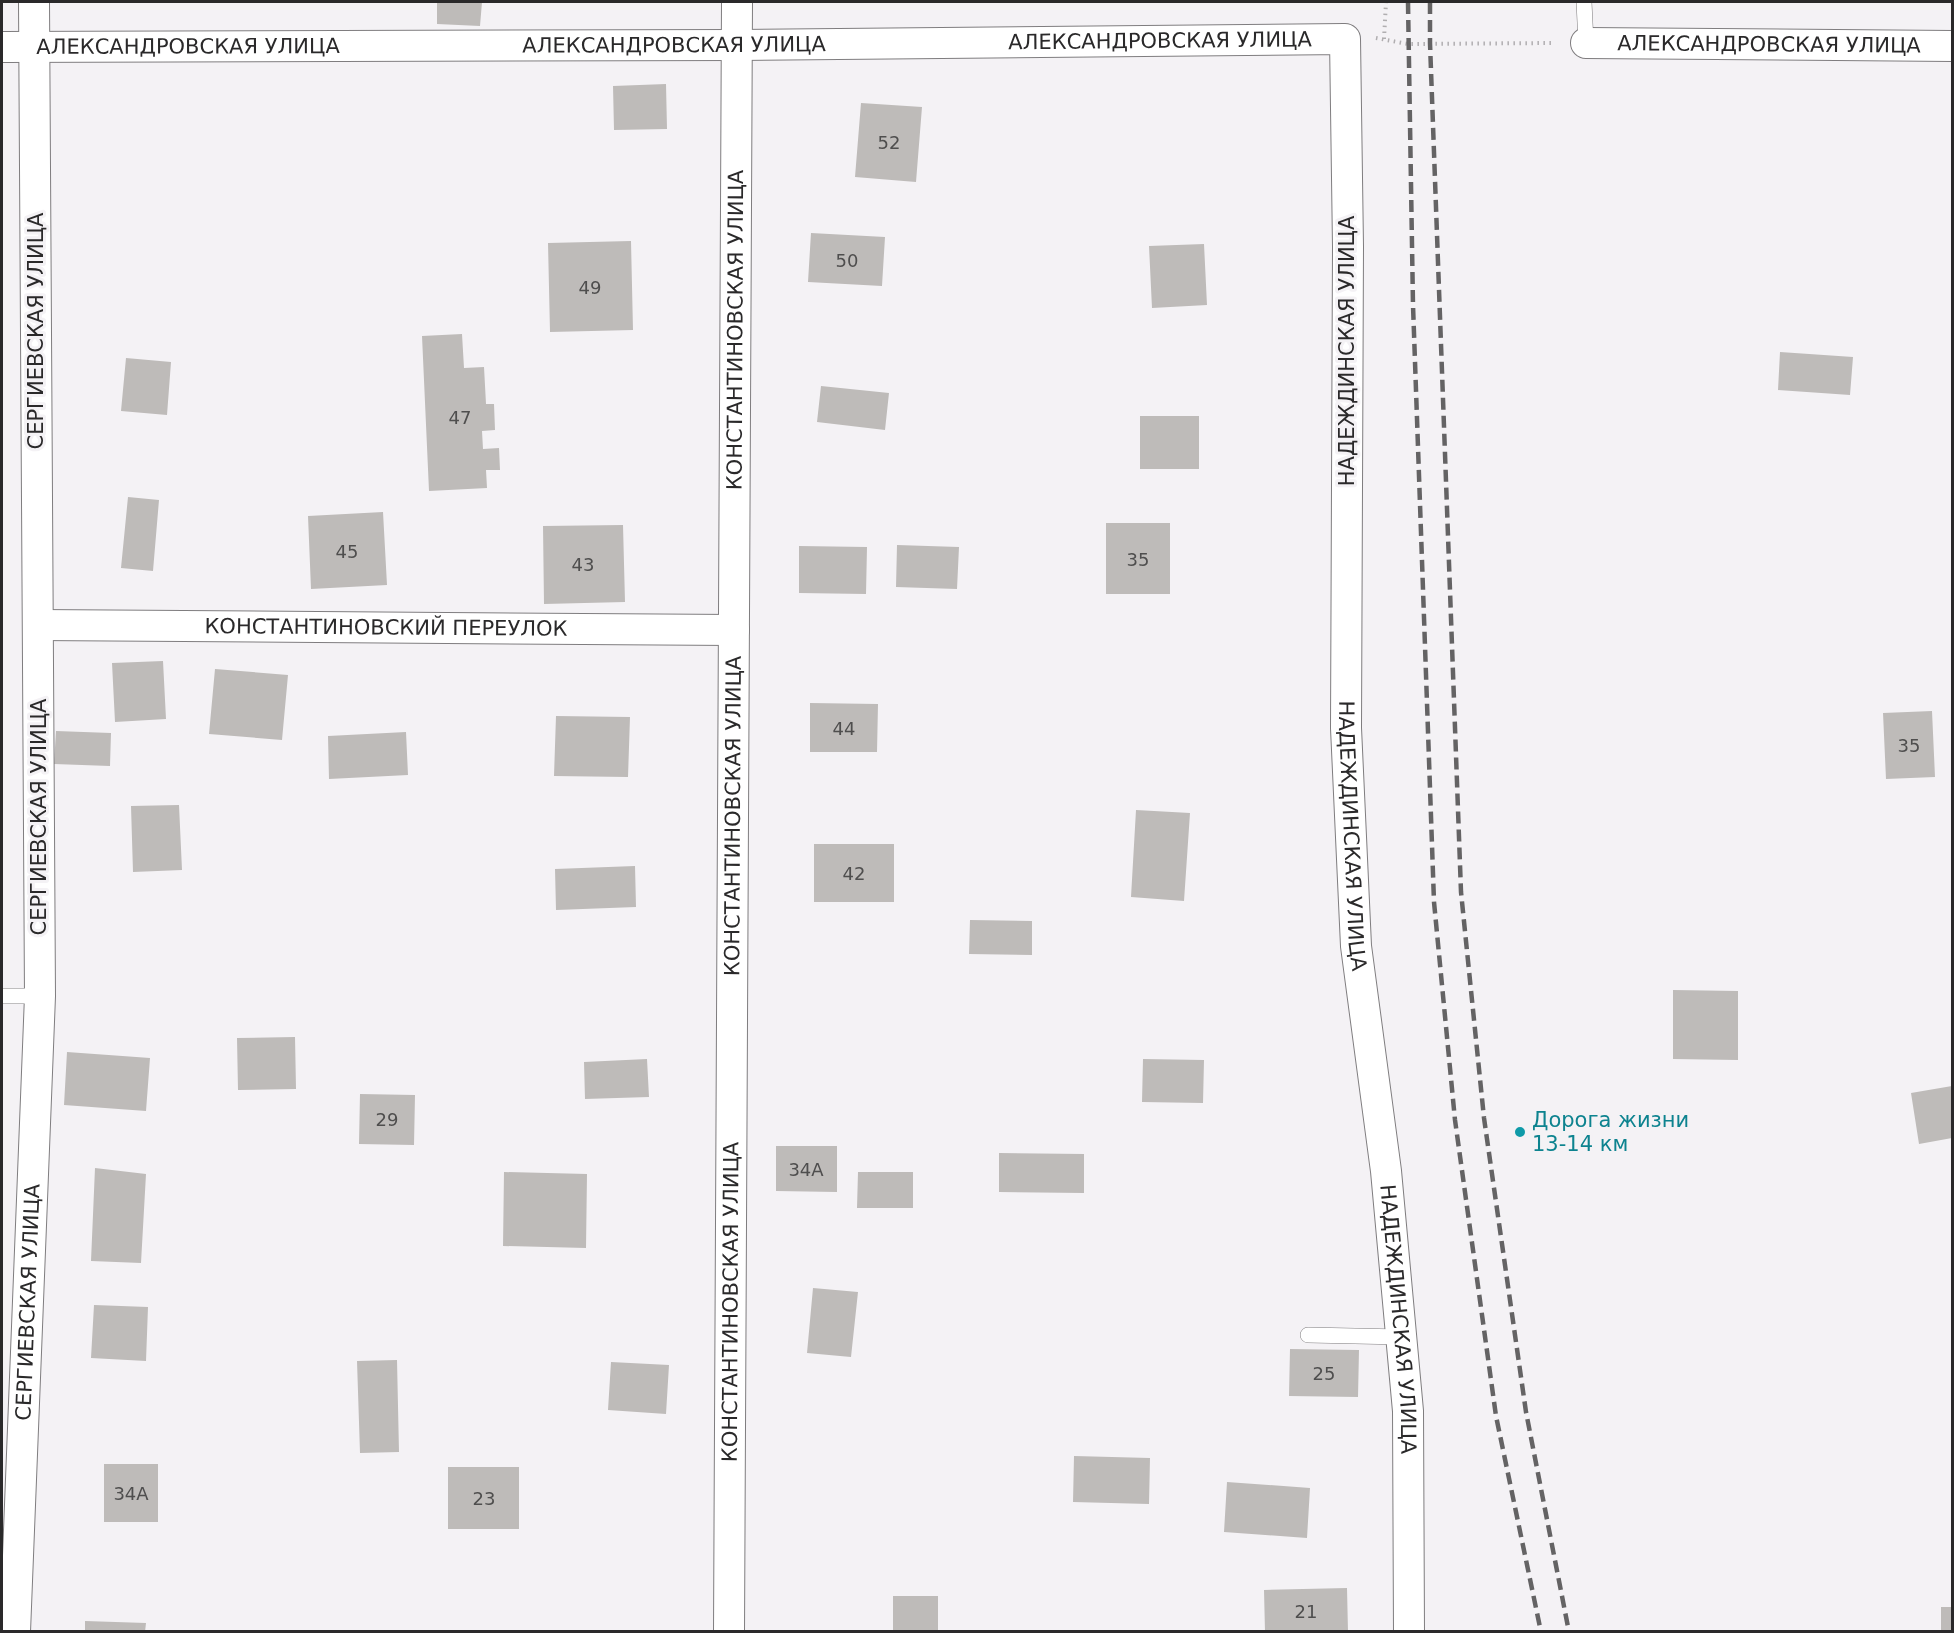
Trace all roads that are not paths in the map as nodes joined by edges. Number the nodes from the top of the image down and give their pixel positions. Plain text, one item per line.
1 (34, 2) edge
2 (737, 2) edge
3 (1584, 2) edge
4 (1345, 39) joint
5 (1576, 43) joint
6 (737, 45) junction
7 (1953, 46) edge
8 (2, 47) edge
9 (34, 47) junction
10 (38, 626) junction
11 (734, 630) junction
12 (2, 996) edge
13 (40, 996) junction
14 (1308, 1335) dead end
15 (1401, 1337) junction
16 (15, 1632) edge
17 (729, 1632) edge
18 (1409, 1632) edge

1 - 9 street, СЕРГИЕВСКАЯ УЛИЦА
2 - 6 street, КОНСТАНТИНОВСКАЯ УЛИЦА
3 - 5 lane
4 - 6 street, АЛЕКСАНДРОВСКАЯ УЛИЦА
4 - 15 street, НАДЕЖДИНСКАЯ УЛИЦА
5 - 7 street, АЛЕКСАНДРОВСКАЯ УЛИЦА
6 - 9 street, АЛЕКСАНДРОВСКАЯ УЛИЦА
6 - 11 street, КОНСТАНТИНОВСКАЯ УЛИЦА
8 - 9 street, АЛЕКСАНДРОВСКАЯ УЛИЦА
9 - 10 street, СЕРГИЕВСКАЯ УЛИЦА
10 - 11 street, КОНСТАНТИНОВСКИЙ ПЕРЕУЛОК
10 - 13 street, СЕРГИЕВСКАЯ УЛИЦА
11 - 17 street, КОНСТАНТИНОВСКАЯ УЛИЦА
12 - 13 lane
13 - 16 street, СЕРГИЕВСКАЯ УЛИЦА
14 - 15 lane
15 - 18 street, НАДЕЖДИНСКАЯ УЛИЦА

